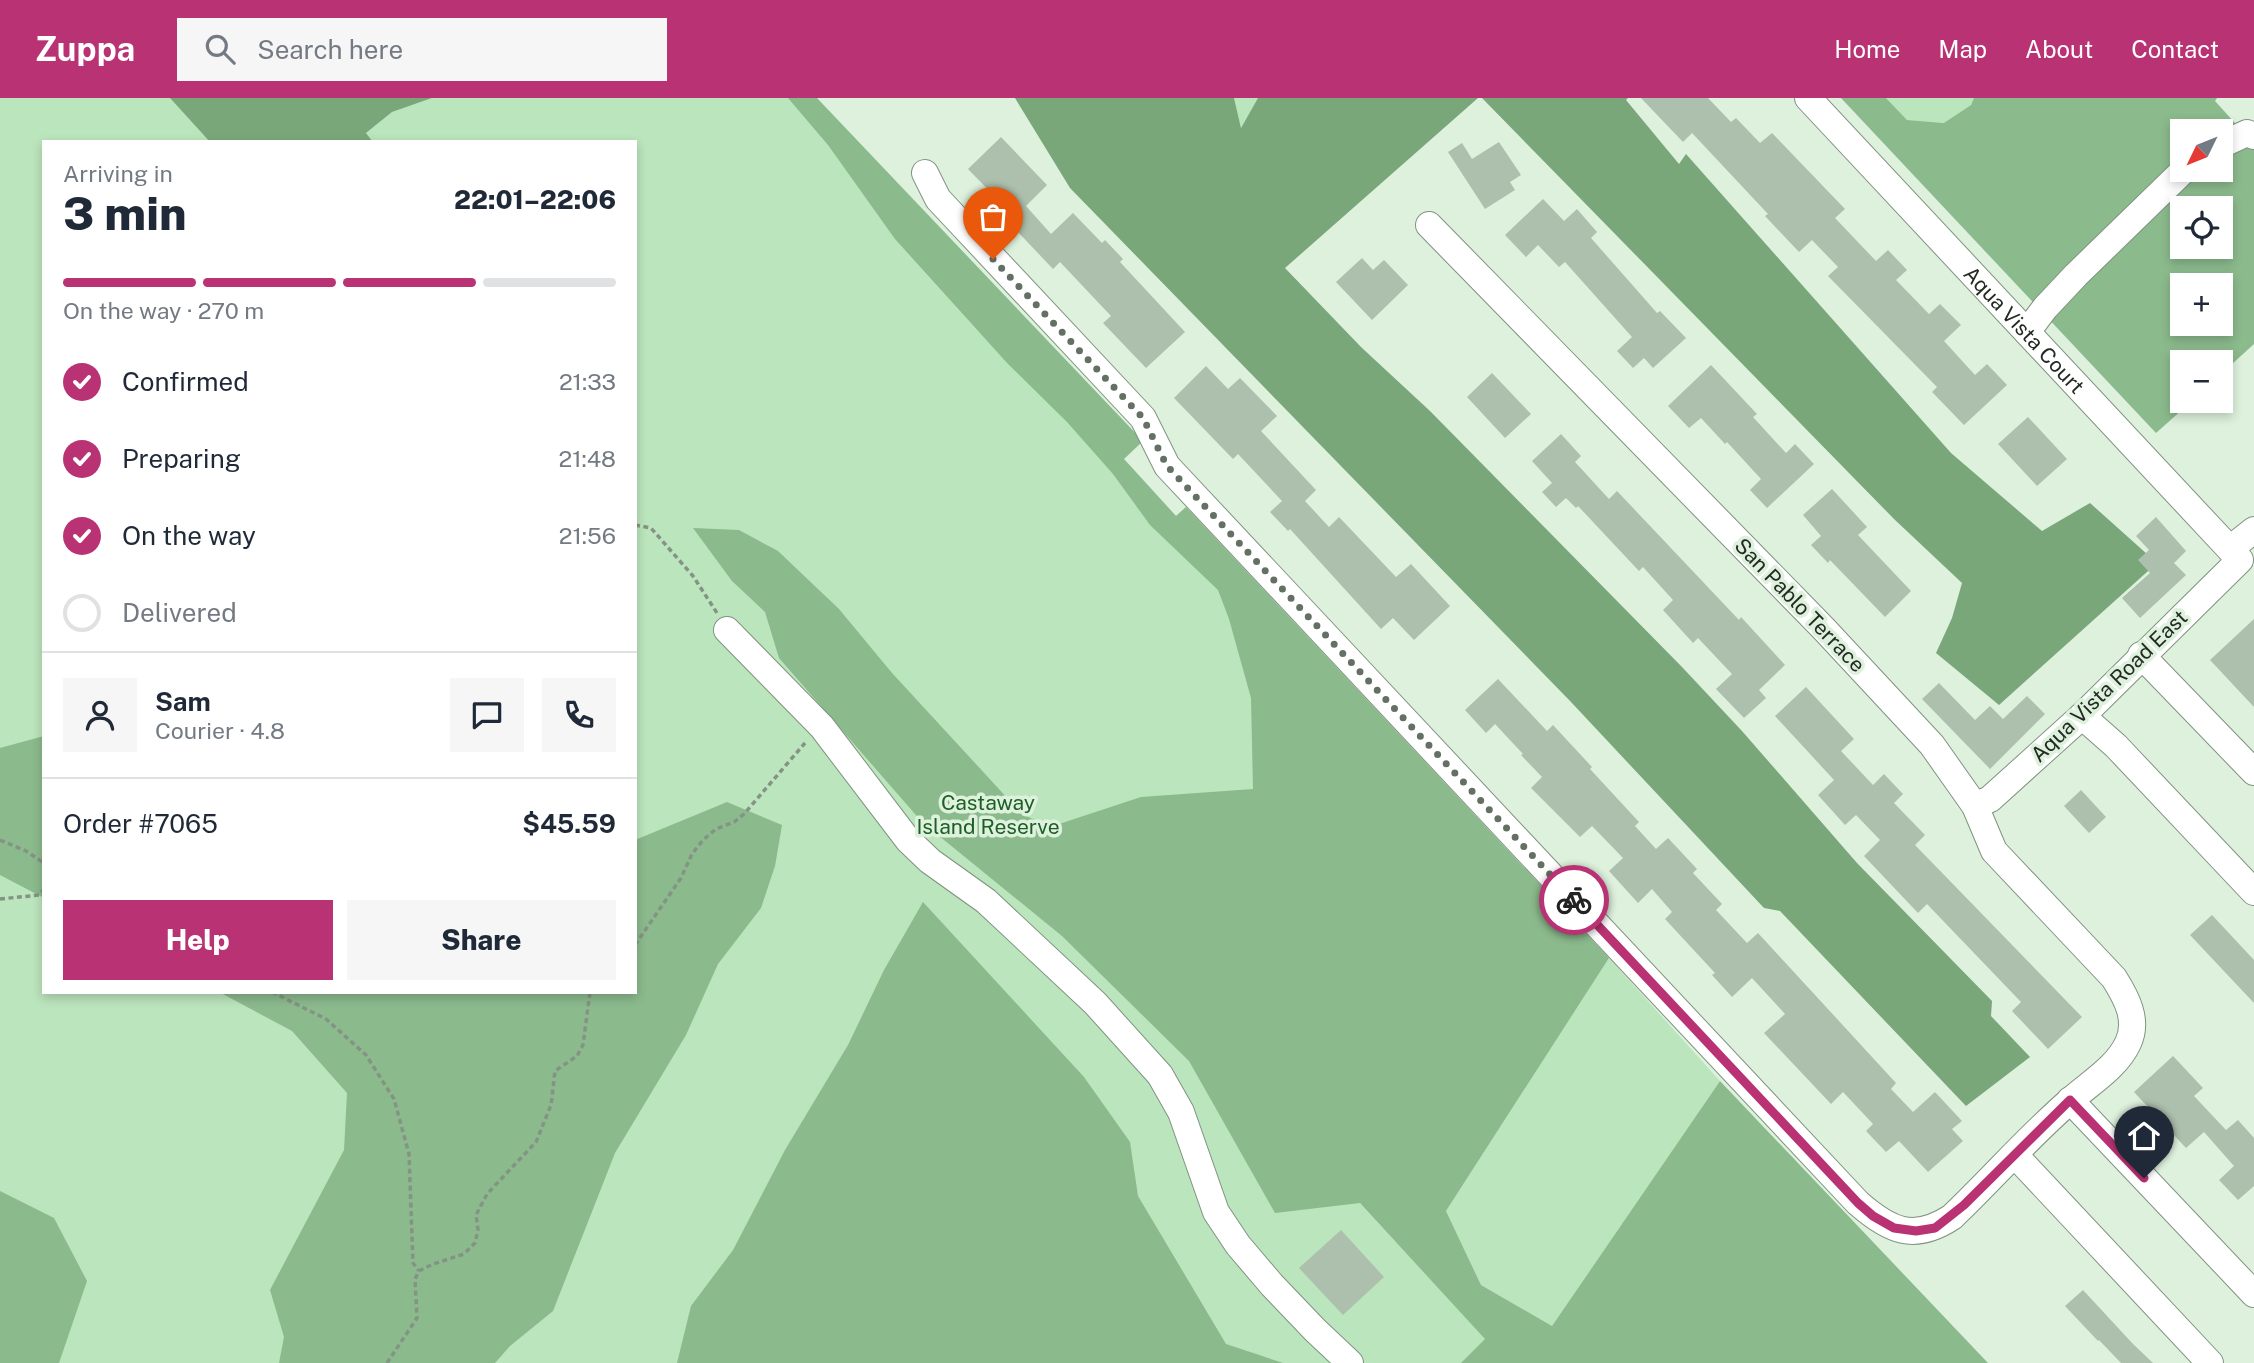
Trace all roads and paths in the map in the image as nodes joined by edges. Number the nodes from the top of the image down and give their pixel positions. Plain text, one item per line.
1 (1808, 98) edge
2 (2254, 136) edge
3 (2233, 139) edge
4 (925, 173) dead end
5 (2172, 182) edge
6 (1429, 225) dead end
7 (2027, 332) junction
8 (637, 525) edge
9 (2254, 530) edge
10 (2235, 554) junction
11 (727, 630) joint
12 (2141, 655) junction
13 (2082, 716) junction
14 (791, 757) dead end
15 (2254, 772) edge
16 (1975, 806) junction
17 (0, 840) edge
18 (42, 862) edge
19 (42, 892) edge
20 (2254, 892) edge
21 (0, 900) edge
22 (637, 942) edge
23 (276, 994) edge
24 (590, 994) edge
25 (2070, 1100) junction
26 (2015, 1156) junction
27 (419, 1271) junction
28 (2254, 1294) edge
29 (387, 1363) edge
30 (1350, 1363) edge
31 (2210, 1363) edge

1 - 7 street, Aqua Vista Court
2 - 3 street
4 - 26 street
5 - 7 street
6 - 16 street, San Pablo Terrace
7 - 10 street, Aqua Vista Court
8 - 11 path
9 - 10 street, Aqua Vista Road East
10 - 12 street, Aqua Vista Road East
11 - 30 street
12 - 13 street, Aqua Vista Road East
12 - 15 street
13 - 16 street, Aqua Vista Road East
13 - 20 street
14 - 22 path
16 - 25 street, San Pablo Terrace
17 - 18 path
19 - 21 path
23 - 27 path
24 - 27 path
25 - 26 street
25 - 28 street
26 - 31 street
27 - 29 path

